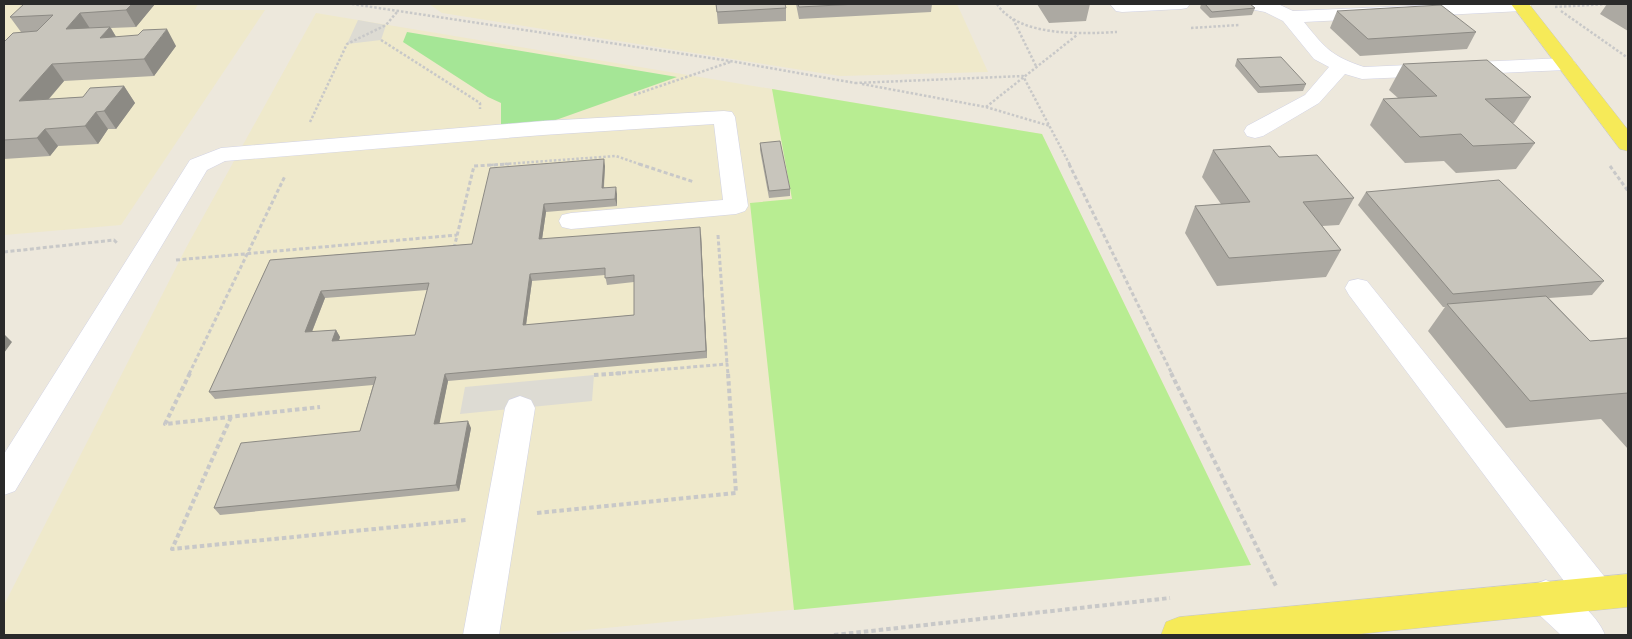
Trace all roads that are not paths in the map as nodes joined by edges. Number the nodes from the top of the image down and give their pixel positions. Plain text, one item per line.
1 (1119, 4) edge
2 (1181, 4) edge
3 (1251, 4) edge
4 (1521, 5) edge
5 (1290, 18) junction
6 (1566, 64) junction
7 (1341, 66) junction
8 (1254, 131) dead end
9 (1628, 144) edge
10 (571, 221) dead end
11 (1358, 288) dead end
12 (520, 408) dead end
13 (4, 481) edge
14 (1612, 591) edge
15 (1546, 597) junction
16 (481, 635) edge
17 (1180, 635) edge
18 (1587, 635) edge

1 - 2 lane
3 - 5 lane
4 - 5 lane
4 - 6 main road
5 - 7 lane
6 - 7 lane
6 - 9 main road
7 - 8 lane
10 - 13 lane
11 - 14 lane
12 - 16 lane
14 - 15 main road
15 - 17 main road
15 - 18 lane

